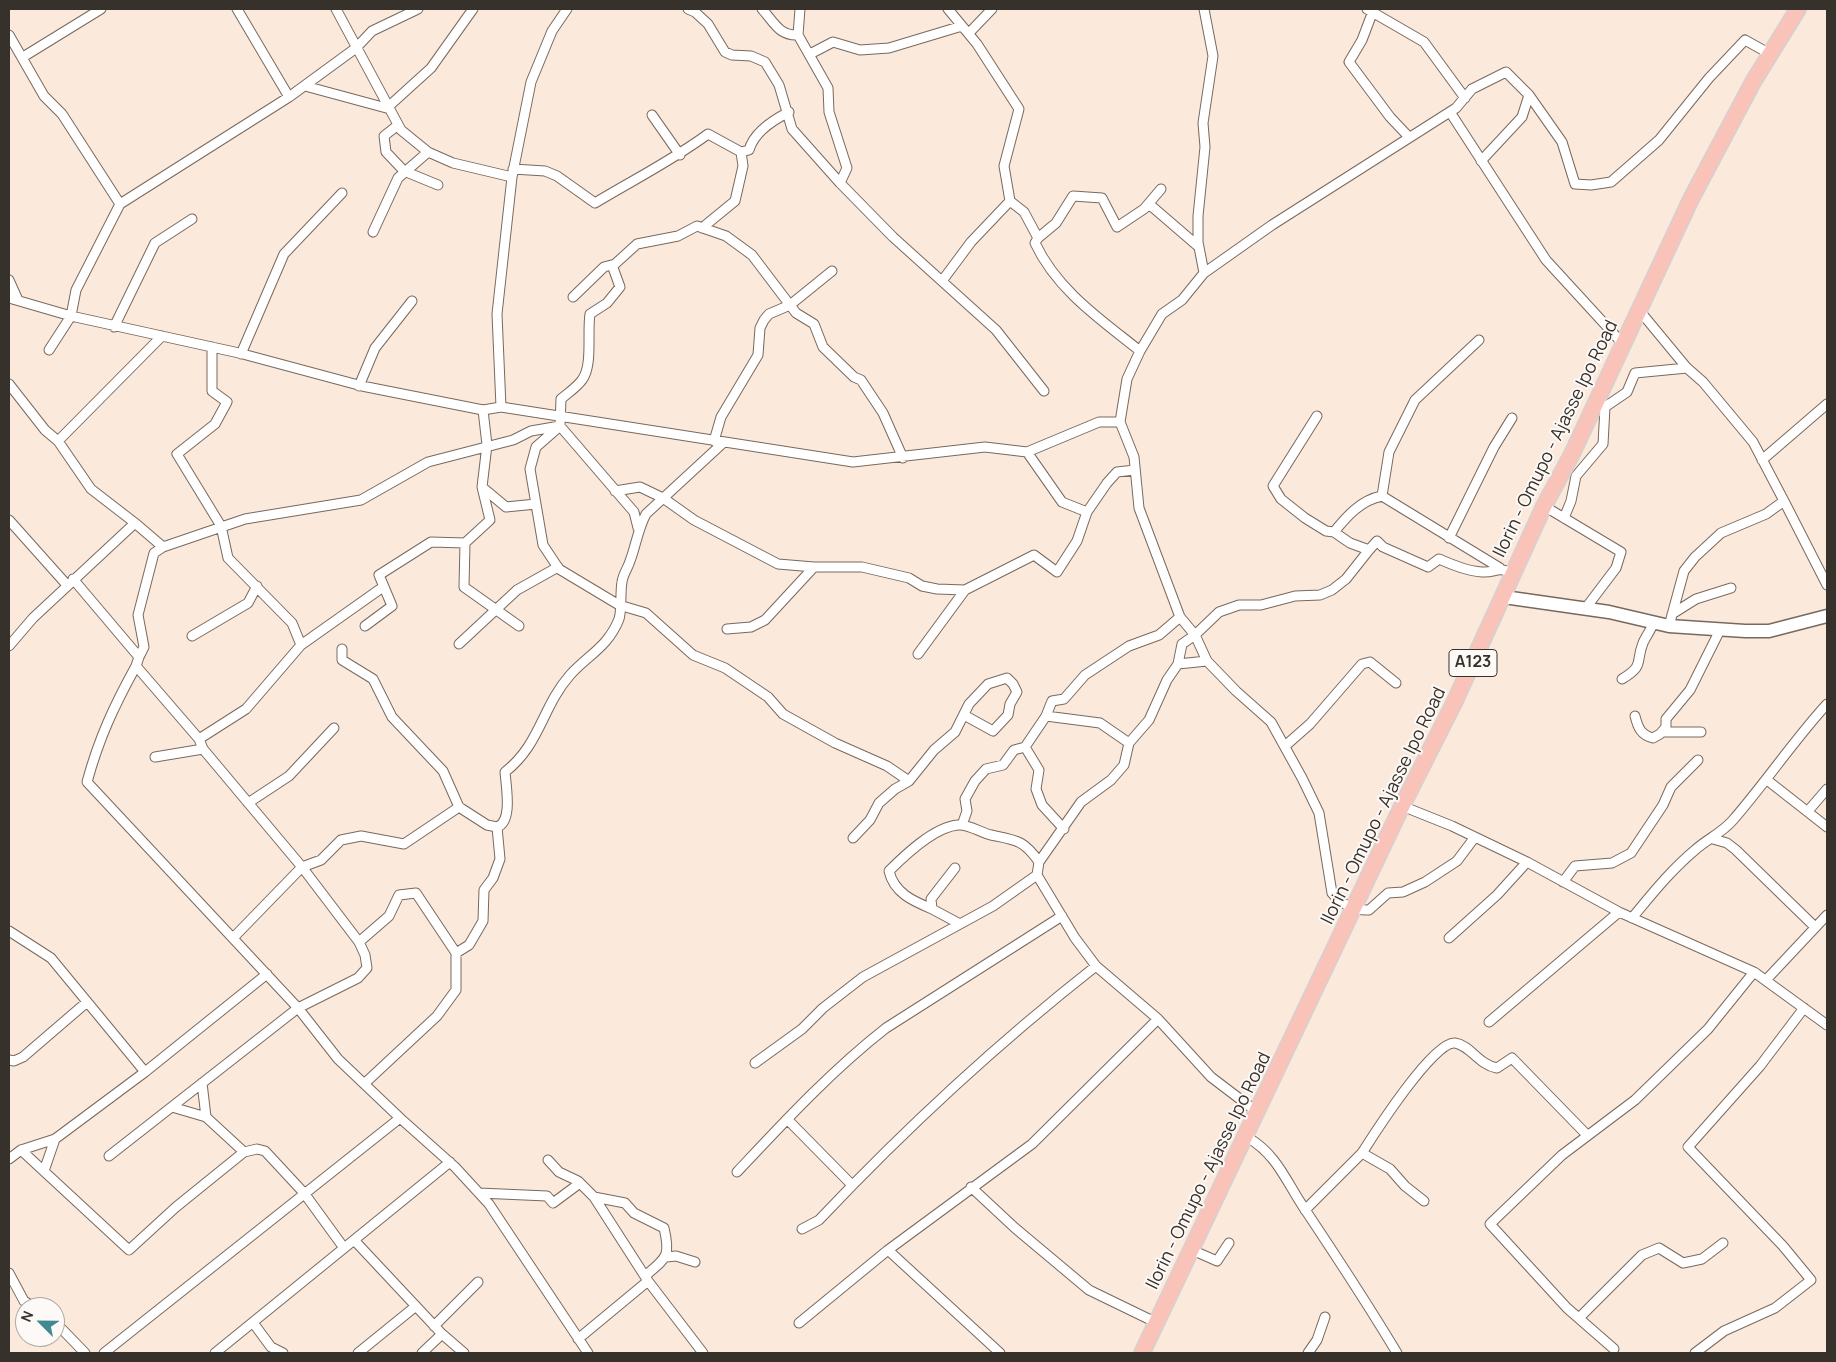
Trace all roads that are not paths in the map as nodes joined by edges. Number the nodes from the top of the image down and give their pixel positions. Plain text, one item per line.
1 (100, 9) edge
2 (237, 9) edge
3 (336, 9) edge
4 (418, 9) edge
5 (473, 9) edge
6 (567, 9) edge
7 (688, 9) edge
8 (762, 9) edge
9 (800, 9) edge
10 (948, 9) edge
11 (992, 9) edge
12 (1204, 9) edge
13 (1798, 9) edge
14 (1370, 10) edge
15 (962, 26) junction
16 (969, 34) junction
17 (9, 35) edge
18 (798, 35) junction
19 (356, 48) junction
20 (810, 54) junction
21 (1770, 54) junction
22 (23, 57) junction
23 (305, 86) junction
24 (1529, 95) junction
25 (289, 97) junction
26 (1465, 98) junction
27 (389, 108) junction
28 (788, 112) junction
29 (1450, 112) junction
30 (652, 115) dead end
31 (398, 125) junction
32 (1408, 136) junction
33 (428, 152) junction
34 (741, 152) junction
35 (680, 155) junction
36 (1481, 160) junction
37 (404, 171) junction
38 (512, 173) junction
39 (840, 183) junction
40 (438, 185) dead end
41 (1161, 189) dead end
42 (342, 193) dead end
43 (1010, 201) junction
44 (120, 204) junction
45 (1149, 204) junction
46 (192, 219) dead end
47 (702, 228) junction
48 (373, 232) dead end
49 (1038, 238) junction
50 (1199, 247) junction
51 (612, 265) junction
52 (832, 271) dead end
53 (1204, 273) junction
54 (9, 280) edge
55 (942, 281) junction
56 (573, 297) dead end
57 (13, 299) edge
58 (412, 301) dead end
59 (790, 305) junction
60 (1639, 310) junction
61 (71, 316) junction
62 (114, 327) junction
63 (162, 336) junction
64 (1479, 340) dead end
65 (1623, 344) junction
66 (212, 347) junction
67 (48, 350) dead end
68 (1140, 351) junction
69 (241, 354) junction
70 (1687, 368) junction
71 (9, 384) edge
72 (359, 386) junction
73 (1044, 391) dead end
74 (1601, 404) junction
75 (1827, 404) edge
76 (501, 407) junction
77 (484, 410) junction
78 (1318, 416) dead end
79 (1512, 418) dead end
80 (559, 422) junction
81 (1120, 422) junction
82 (58, 441) junction
83 (714, 441) junction
84 (724, 442) junction
85 (487, 445) junction
86 (1027, 452) junction
87 (903, 458) junction
88 (1762, 460) junction
89 (1135, 470) junction
90 (482, 487) junction
91 (615, 492) junction
92 (1382, 496) junction
93 (663, 498) junction
94 (1784, 501) junction
95 (536, 504) junction
96 (1544, 506) junction
97 (1087, 512) junction
98 (1564, 518) junction
99 (9, 520) edge
100 (135, 523) junction
101 (222, 526) junction
102 (638, 528) junction
103 (1334, 532) junction
104 (1449, 538) junction
105 (465, 542) junction
106 (163, 547) junction
107 (1369, 550) junction
108 (558, 567) junction
109 (814, 567) junction
110 (1506, 570) junction
111 (70, 582) junction
112 (1827, 585) edge
113 (257, 586) junction
114 (383, 587) junction
115 (1731, 588) dead end
116 (965, 590) junction
117 (1504, 597) junction
118 (619, 605) junction
119 (1585, 609) junction
120 (496, 610) junction
121 (1827, 616) edge
122 (1180, 617) junction
123 (1671, 620) junction
124 (1654, 622) junction
125 (365, 626) dead end
126 (519, 626) dead end
127 (727, 629) dead end
128 (1720, 630) junction
129 (192, 636) dead end
130 (1195, 636) junction
131 (301, 644) junction
132 (459, 644) dead end
133 (9, 646) edge
134 (342, 649) dead end
135 (918, 654) dead end
136 (139, 657) junction
137 (1207, 661) junction
138 (1178, 664) junction
139 (136, 666) junction
140 (1622, 680) dead end
141 (1396, 683) dead end
142 (1827, 705) edge
143 (964, 715) junction
144 (1046, 716) junction
145 (1635, 716) dead end
146 (334, 728) dead end
147 (1662, 732) junction
148 (1701, 732) dead end
149 (200, 739) junction
150 (1129, 743) junction
151 (1285, 746) junction
152 (1025, 747) junction
153 (203, 749) junction
154 (155, 757) dead end
155 (1698, 760) dead end
156 (1767, 780) junction
157 (909, 781) junction
158 (1827, 789) edge
159 (248, 803) junction
160 (1402, 806) junction
161 (459, 807) junction
162 (1808, 811) junction
163 (962, 825) junction
164 (497, 827) junction
165 (1827, 827) edge
166 (1064, 829) junction
167 (1475, 837) junction
168 (853, 838) dead end
169 (1713, 839) junction
170 (1039, 862) junction
171 (1527, 862) junction
172 (302, 867) junction
173 (955, 868) dead end
174 (1037, 875) junction
175 (1563, 882) junction
176 (932, 909) junction
177 (1355, 909) junction
178 (1619, 912) junction
179 (1827, 915) edge
180 (1062, 916) junction
181 (1632, 918) junction
182 (960, 924) junction
183 (1814, 927) junction
184 (9, 931) edge
185 (233, 938) junction
186 (1449, 938) dead end
187 (359, 942) junction
188 (456, 953) junction
189 (1096, 966) junction
190 (1754, 972) junction
191 (266, 974) junction
192 (1766, 980) junction
193 (87, 1002) junction
194 (298, 1008) junction
195 (1804, 1008) junction
196 (1158, 1018) junction
197 (1489, 1022) dead end
198 (1827, 1025) edge
199 (9, 1060) edge
200 (755, 1063) dead end
201 (145, 1072) junction
202 (202, 1083) junction
203 (364, 1084) junction
204 (172, 1107) junction
205 (1257, 1112) junction
206 (206, 1117) junction
207 (400, 1118) junction
208 (787, 1119) junction
209 (1587, 1135) junction
210 (1247, 1137) junction
211 (55, 1139) junction
212 (21, 1150) junction
213 (244, 1152) junction
214 (1362, 1153) junction
215 (109, 1156) dead end
216 (9, 1159) edge
217 (548, 1160) dead end
218 (450, 1162) junction
219 (44, 1171) junction
220 (737, 1172) dead end
221 (580, 1183) junction
222 (852, 1185) junction
223 (971, 1187) junction
224 (304, 1193) junction
225 (480, 1193) junction
226 (594, 1197) junction
227 (1424, 1201) dead end
228 (1305, 1210) junction
229 (802, 1229) dead end
230 (354, 1240) junction
231 (1229, 1243) dead end
232 (1723, 1243) dead end
233 (344, 1248) junction
234 (888, 1250) junction
235 (1192, 1250) junction
236 (666, 1257) junction
237 (695, 1262) dead end
238 (9, 1272) edge
239 (646, 1279) junction
240 (478, 1282) dead end
241 (22, 1297) edge
242 (416, 1306) junction
243 (1325, 1317) dead end
244 (1579, 1318) junction
245 (799, 1323) dead end
246 (1157, 1323) junction
247 (254, 1324) junction
248 (434, 1326) junction
249 (65, 1332) edge
250 (442, 1334) junction
251 (578, 1339) junction
252 (361, 1352) edge
253 (1614, 1352) edge
254 (85, 1353) edge
255 (104, 1353) edge
256 (215, 1353) edge
257 (283, 1353) edge
258 (422, 1353) edge
259 (464, 1353) edge
260 (588, 1353) edge
261 (703, 1353) edge
262 (1000, 1353) edge
263 (1142, 1353) edge
264 (1308, 1353) edge
265 (1397, 1353) edge
266 (1695, 1353) edge

1 - 22 street
2 - 25 street
3 - 19 street
4 - 19 street
5 - 27 street
6 - 38 street
7 - 28 street
8 - 18 street
9 - 18 street
10 - 15 street
11 - 16 street
12 - 50 street
13 - 21 highway, Ilorin - Omupo - Ajasse Ipo Road / A123
14 - 26 street
14 - 32 street
15 - 16 street
15 - 20 street
16 - 43 street
17 - 22 street
18 - 20 street
19 - 23 street
19 - 27 street
20 - 39 street
21 - 24 street
21 - 60 highway, Ilorin - Omupo - Ajasse Ipo Road / A123
22 - 44 street
23 - 25 street
23 - 27 street
24 - 26 street
24 - 36 street
25 - 44 street
26 - 29 street
27 - 31 street
28 - 34 street
28 - 39 street
29 - 32 street
29 - 36 street
30 - 35 street
31 - 33 street
31 - 37 street
32 - 53 street
33 - 37 street
33 - 38 street
34 - 35 street
34 - 47 street
35 - 38 street
36 - 65 street
37 - 40 street
37 - 48 street
38 - 76 street
39 - 55 street
41 - 45 street
42 - 69 street
43 - 49 street
43 - 55 street
44 - 61 street
45 - 49 street
45 - 50 street
46 - 62 street
47 - 51 street
47 - 59 street
49 - 68 street
50 - 53 street
51 - 56 street
51 - 80 street
52 - 59 street
53 - 68 street
54 - 57 street
55 - 73 street
57 - 61 street
58 - 72 street
59 - 83 street
59 - 87 street
60 - 65 highway, Ilorin - Omupo - Ajasse Ipo Road / A123
60 - 70 street
61 - 62 street
61 - 67 street
62 - 63 street
63 - 66 street
63 - 82 street
64 - 92 street
65 - 74 highway, Ilorin - Omupo - Ajasse Ipo Road / A123
66 - 69 street
66 - 101 street
68 - 81 street
69 - 72 street
70 - 74 street
70 - 88 street
71 - 82 street
72 - 77 street
74 - 96 highway, Ilorin - Omupo - Ajasse Ipo Road / A123
74 - 98 street
75 - 88 street
76 - 77 street
76 - 80 street
77 - 85 street
78 - 103 street
79 - 104 street
80 - 83 street
80 - 85 street
80 - 91 street
80 - 95 street
81 - 86 street
81 - 89 street
82 - 100 street
83 - 84 street
84 - 87 street
84 - 93 street
85 - 90 street
85 - 101 street
86 - 87 street
86 - 97 street
88 - 94 street
89 - 97 street
89 - 122 street
90 - 95 street
90 - 105 street
91 - 93 street
91 - 102 street
92 - 103 street
92 - 104 street
93 - 102 street
93 - 109 street
94 - 112 street
94 - 123 street
95 - 108 street
96 - 98 street
96 - 110 highway, Ilorin - Omupo - Ajasse Ipo Road / A123
97 - 116 street
98 - 119 street
99 - 111 street
100 - 106 street
100 - 111 street
101 - 106 street
101 - 113 street
102 - 118 street
103 - 107 street
104 - 110 street
105 - 114 street
105 - 120 street
106 - 136 street
107 - 110 street
107 - 130 street
108 - 118 street
108 - 120 street
109 - 116 street
109 - 127 street
110 - 117 highway, Ilorin - Omupo - Ajasse Ipo Road / A123
111 - 133 street
111 - 136 street
113 - 129 street
113 - 131 street
114 - 125 street
114 - 131 street
115 - 123 street
116 - 135 street
117 - 119 street
117 - 160 highway, Ilorin - Omupo - Ajasse Ipo Road / A123
118 - 157 street
118 - 164 street
119 - 124 street
120 - 126 street
120 - 132 street
121 - 128 street
122 - 130 street
122 - 144 street
123 - 124 street
123 - 128 street
124 - 140 street
128 - 147 street
130 - 137 street
130 - 138 street
131 - 149 street
134 - 161 street
136 - 139 street
137 - 138 street
137 - 151 street
138 - 150 street
139 - 149 street
139 - 185 street
141 - 151 street
142 - 156 street
143 - 143 street
143 - 157 street
144 - 150 street
144 - 152 street
145 - 147 street
146 - 159 street
147 - 148 street
149 - 153 street
150 - 166 street
151 - 177 street
152 - 163 street
152 - 166 street
153 - 154 street
153 - 159 street
155 - 175 street
156 - 162 street
156 - 169 street
157 - 168 street
158 - 162 street
159 - 172 street
160 - 167 street
160 - 177 highway, Ilorin - Omupo - Ajasse Ipo Road / A123
161 - 164 street
161 - 172 street
162 - 165 street
163 - 170 street
163 - 176 street
164 - 188 street
166 - 170 street
167 - 171 street
167 - 177 street
169 - 181 street
169 - 183 street
170 - 174 street
171 - 175 street
171 - 186 street
172 - 185 street
172 - 187 street
173 - 176 street
174 - 180 street
174 - 182 street
175 - 178 street
176 - 182 street
177 - 205 highway, Ilorin - Omupo - Ajasse Ipo Road / A123
178 - 181 street
178 - 197 street
179 - 183 street
180 - 189 street
180 - 208 street
181 - 190 street
182 - 200 street
183 - 192 street
184 - 193 street
185 - 191 street
187 - 188 street
187 - 194 street
188 - 203 street
189 - 196 street
189 - 222 street
190 - 192 street
190 - 209 street
191 - 194 street
191 - 201 street
192 - 195 street
193 - 199 street
193 - 201 street
194 - 202 street
194 - 203 street
195 - 198 street
195 - 266 street
196 - 205 street
196 - 223 street
201 - 211 street
202 - 204 street
202 - 206 street
203 - 207 street
204 - 206 street
204 - 215 street
205 - 210 highway, Ilorin - Omupo - Ajasse Ipo Road / A123
206 - 213 street
207 - 218 street
207 - 224 street
208 - 220 street
208 - 222 street
209 - 214 street
209 - 244 street
210 - 228 street
210 - 235 highway, Ilorin - Omupo - Ajasse Ipo Road / A123
211 - 212 street
211 - 219 street
212 - 216 street
212 - 219 street
213 - 219 street
213 - 224 street
214 - 227 street
214 - 228 street
217 - 221 street
218 - 225 street
218 - 230 street
221 - 225 street
221 - 226 street
222 - 229 street
223 - 234 street
223 - 246 street
224 - 233 street
224 - 255 street
225 - 251 street
226 - 236 street
226 - 239 street
228 - 265 street
230 - 233 street
230 - 242 street
231 - 235 street
232 - 244 street
233 - 247 street
234 - 245 street
234 - 262 street
235 - 246 highway, Ilorin - Omupo - Ajasse Ipo Road / A123
236 - 237 street
236 - 239 street
238 - 241 street
239 - 251 street
239 - 261 street
240 - 248 street
242 - 248 street
242 - 252 street
243 - 264 street
244 - 253 street
246 - 263 highway, Ilorin - Omupo - Ajasse Ipo Road / A123
247 - 256 street
247 - 257 street
248 - 250 street
249 - 254 street
250 - 258 street
250 - 259 street
251 - 260 street

